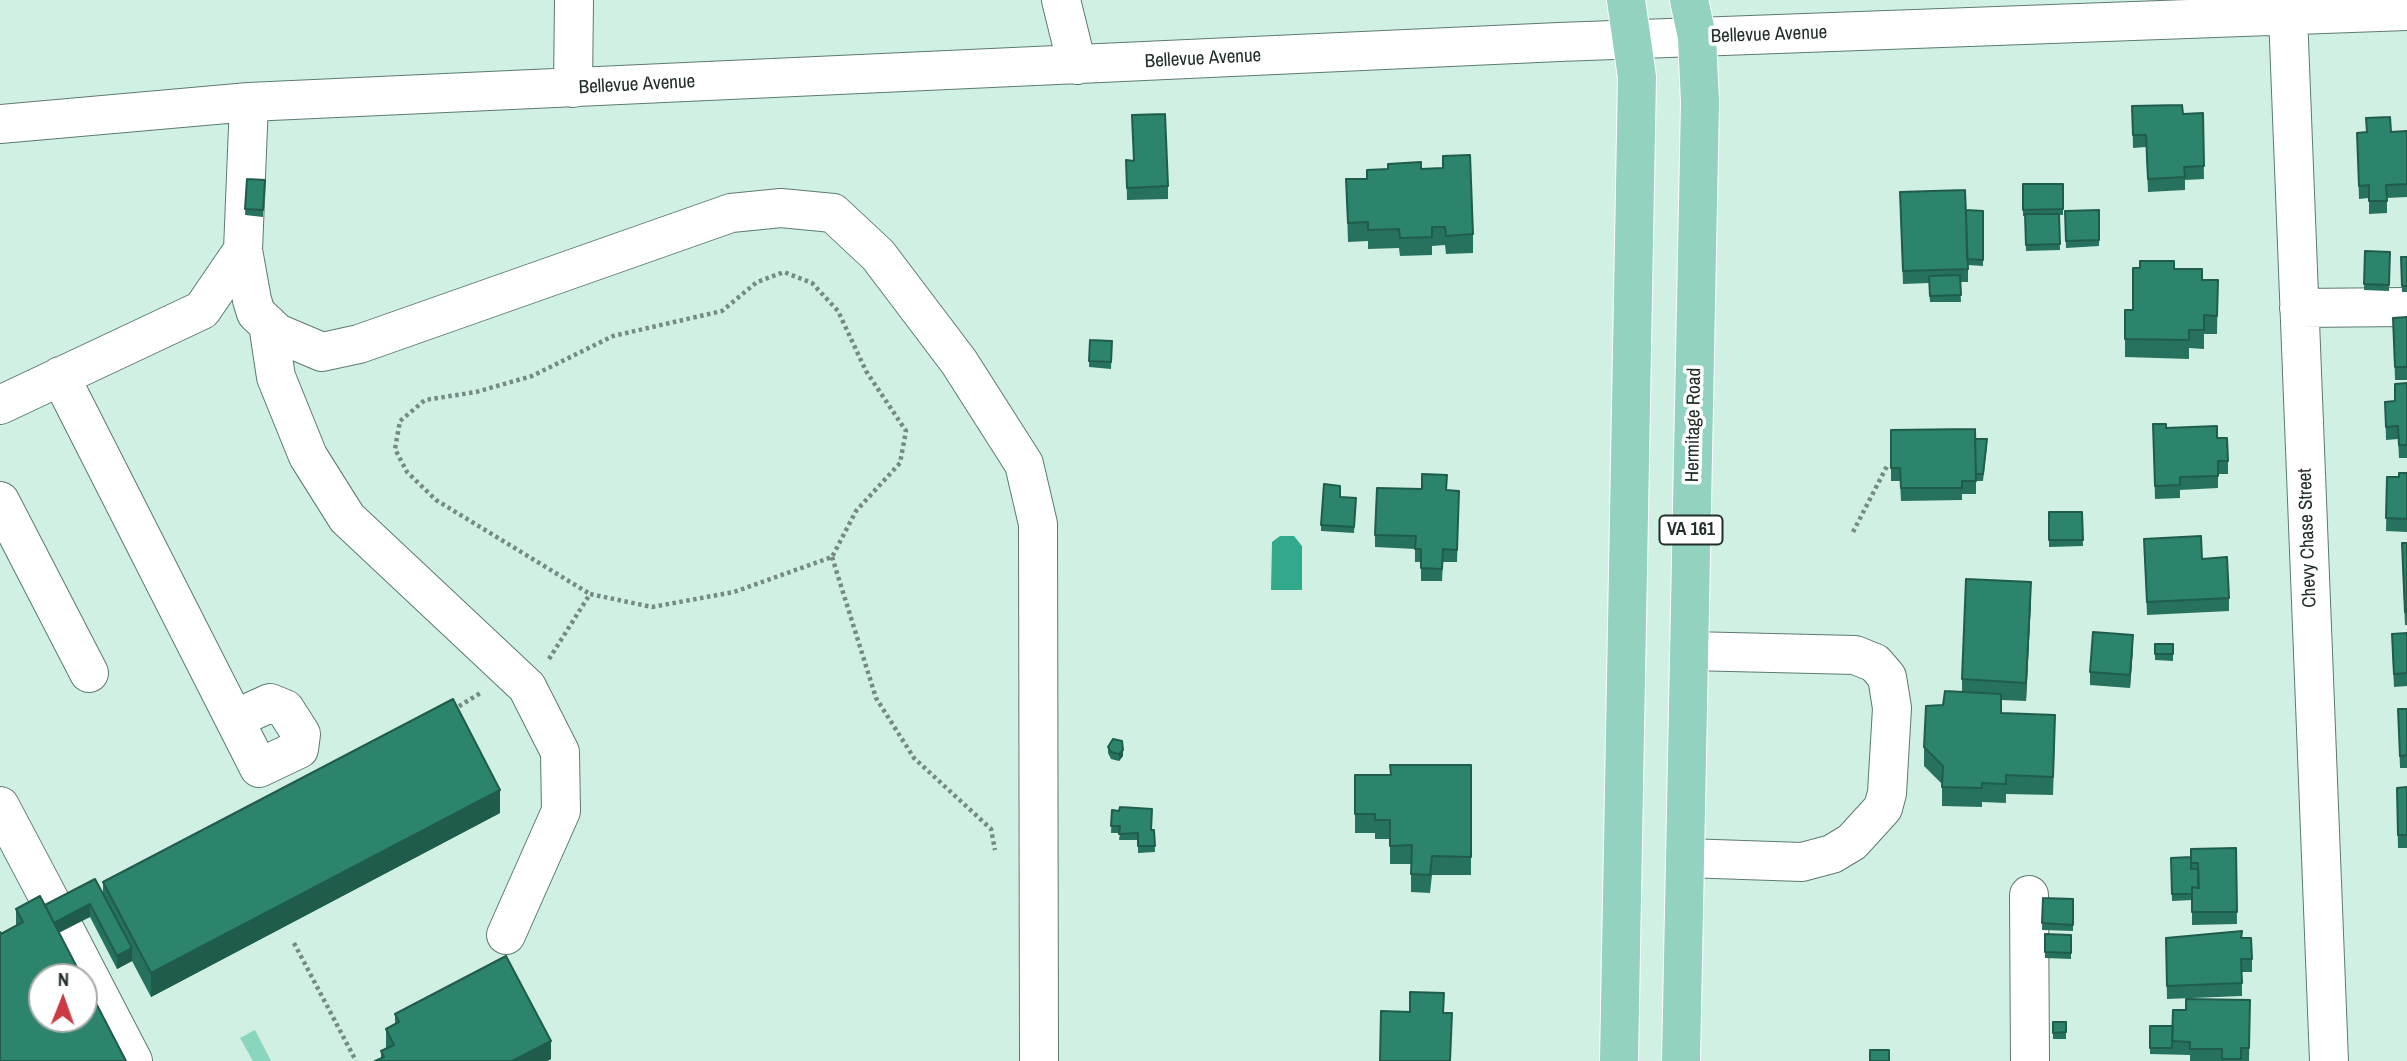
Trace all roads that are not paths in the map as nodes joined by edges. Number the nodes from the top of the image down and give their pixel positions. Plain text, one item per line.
1 (575, 0) edge
2 (1061, 0) edge
3 (1626, 0) edge
4 (1689, 0) edge
5 (2407, 10) edge
6 (2288, 15) junction
7 (1697, 37) junction
8 (1633, 40) junction
9 (1077, 65) junction
10 (573, 88) junction
11 (250, 102) junction
12 (0, 124) edge
13 (243, 250) junction
14 (2407, 307) edge
15 (2299, 308) junction
16 (268, 324) junction
17 (60, 376) junction
18 (0, 405) edge
19 (0, 501) edge
20 (1689, 651) junction
21 (89, 673) dead end
22 (235, 719) dead end
23 (0, 806) edge
24 (11, 857) edge
25 (1685, 858) junction
26 (2029, 895) dead end
27 (506, 935) dead end
28 (133, 1061) edge
29 (1039, 1061) edge
30 (1619, 1061) edge
31 (1681, 1061) edge
32 (2030, 1061) edge
33 (2329, 1061) edge

1 - 10 street
2 - 9 street
3 - 8 main road
4 - 7 main road, Hermitage Road / VA 161
5 - 6 street, Bellevue Avenue
6 - 7 street, Bellevue Avenue
6 - 15 street, Chevy Chase Street
7 - 8 street, Bellevue Avenue
7 - 20 main road, Hermitage Road / VA 161
8 - 9 street, Bellevue Avenue
8 - 30 main road
9 - 10 street, Bellevue Avenue
10 - 11 street, Bellevue Avenue
11 - 12 street, Bellevue Avenue
11 - 13 street
13 - 16 street
13 - 17 street
14 - 15 street
15 - 33 street, Chevy Chase Street
16 - 27 street
16 - 29 street
17 - 18 street
17 - 22 street
19 - 21 street
20 - 25 main road, Hermitage Road / VA 161
20 - 25 street
23 - 24 street
24 - 28 street
25 - 31 main road, Hermitage Road / VA 161
26 - 32 street

